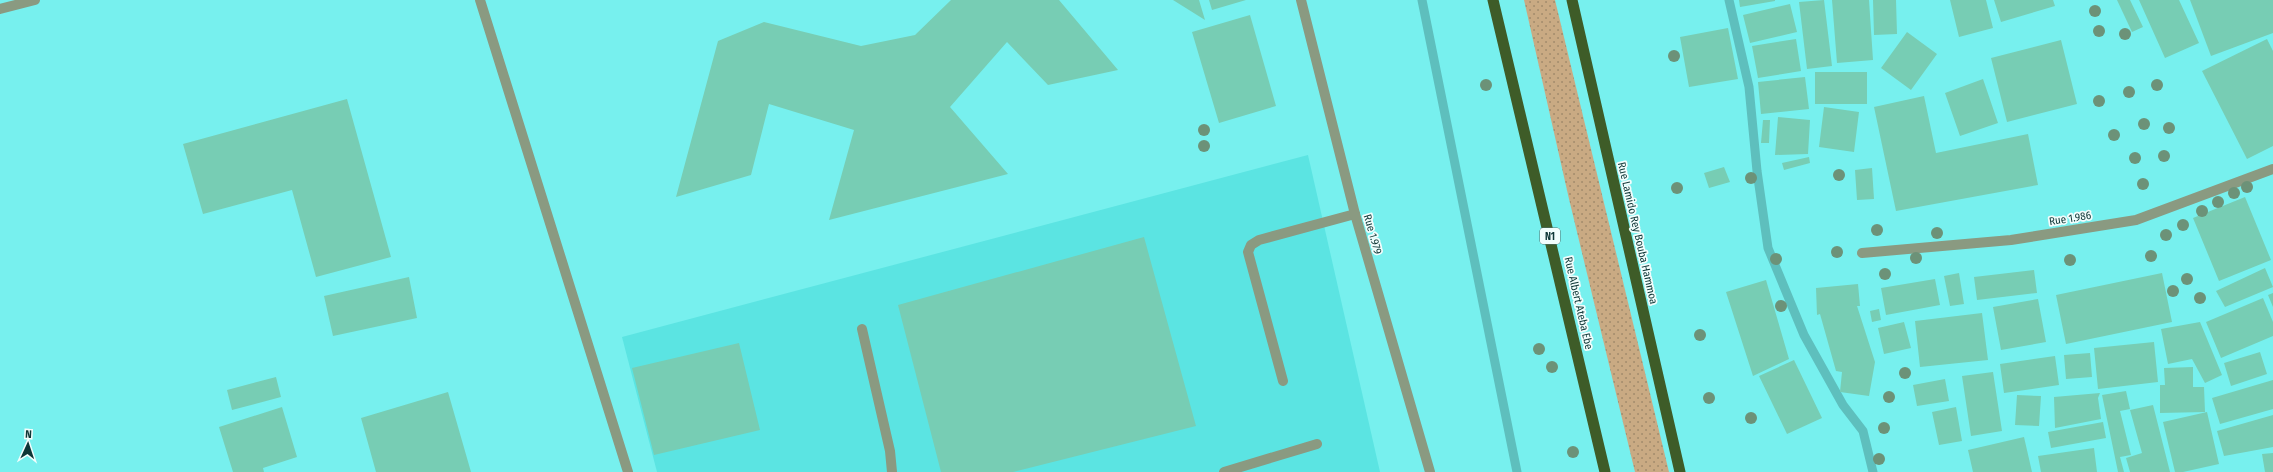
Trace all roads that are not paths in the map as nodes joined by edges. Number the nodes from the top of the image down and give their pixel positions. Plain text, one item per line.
1 (35, 0) edge
2 (480, 0) edge
3 (1301, 0) edge
4 (1494, 0) edge
5 (1572, 0) edge
6 (0, 9) edge
7 (2273, 169) edge
8 (1355, 214) junction
9 (1862, 254) dead end
10 (862, 328) dead end
11 (1283, 381) dead end
12 (1317, 444) dead end
13 (628, 472) edge
14 (892, 472) edge
15 (1224, 472) edge
16 (1430, 472) edge
17 (1605, 472) edge
18 (1680, 472) edge

1 - 6 street
2 - 13 street
3 - 8 street, Rue 1.979
4 - 17 highway, Rue Albert Ateba Ebe / N1
5 - 18 highway, Rue Lamido Rey Bouba Hammoa
7 - 9 street, Rue 1.986
8 - 11 street
8 - 16 street, Rue 1.979
10 - 14 street
12 - 15 street

